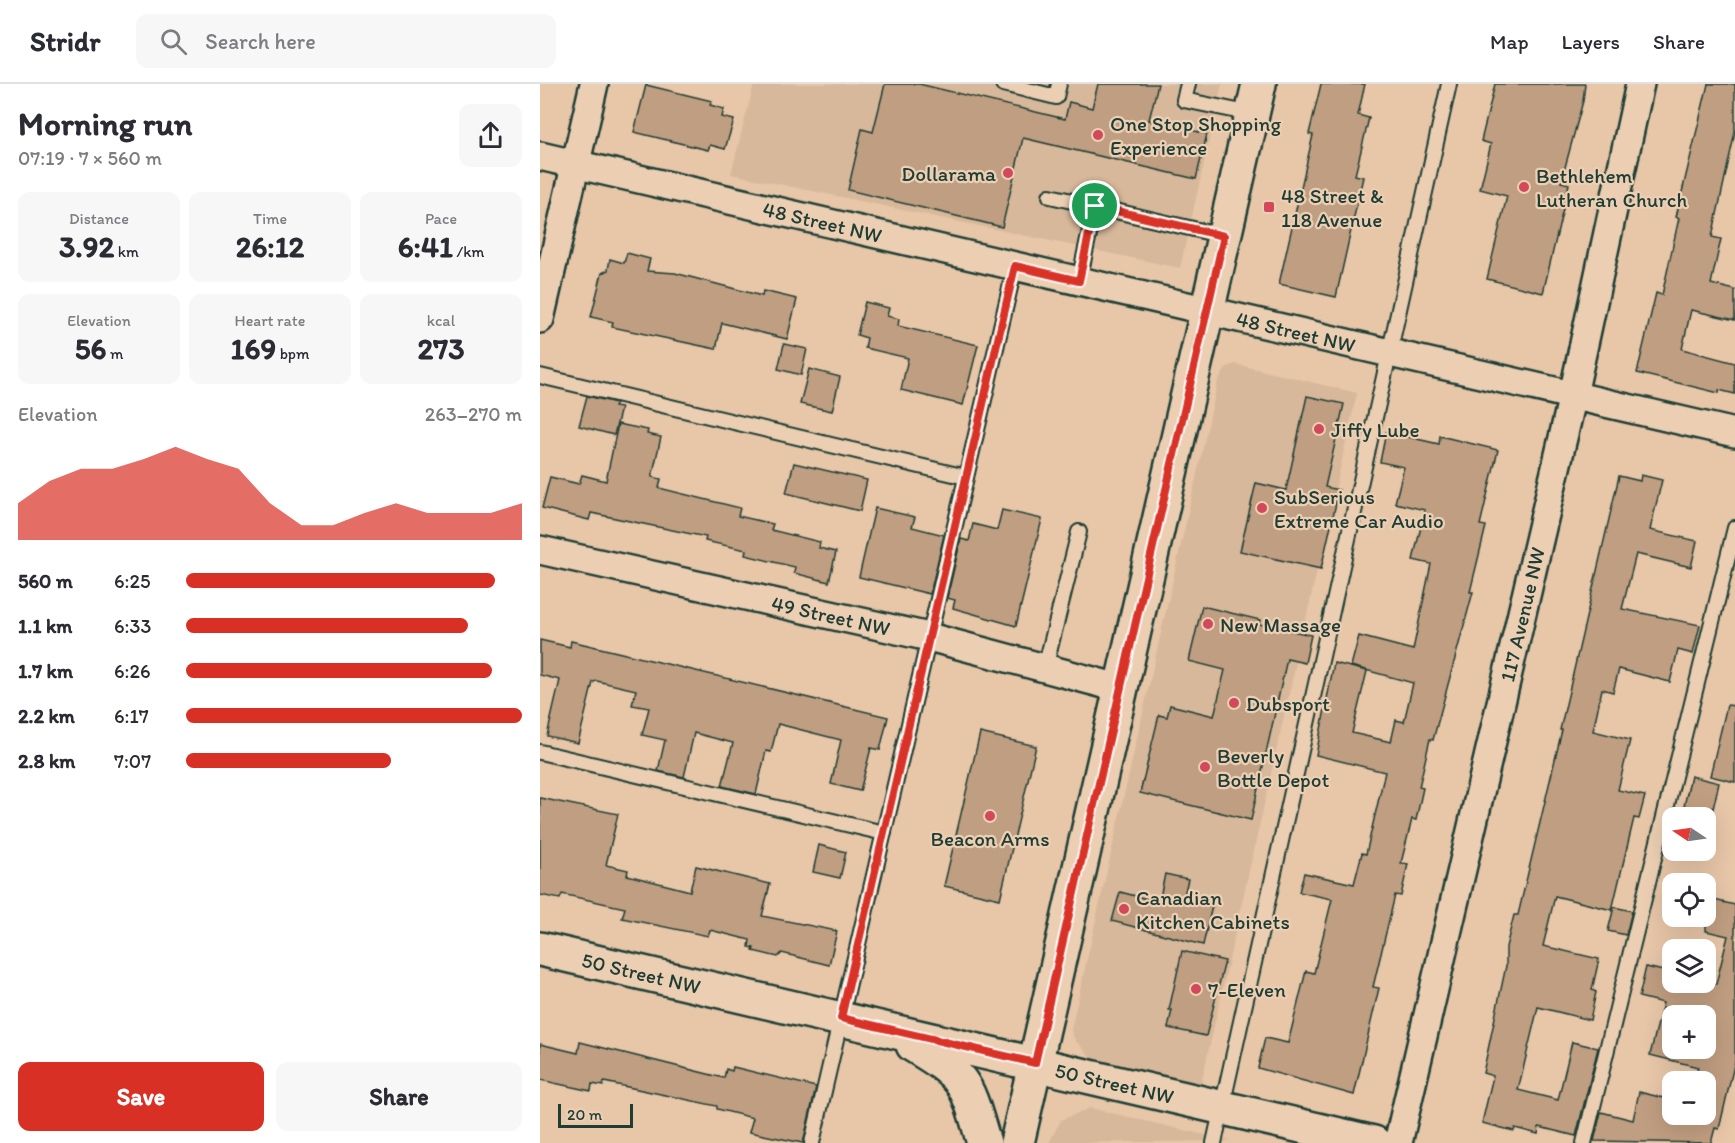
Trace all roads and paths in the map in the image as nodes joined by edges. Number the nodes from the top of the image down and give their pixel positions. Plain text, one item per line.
1 (594, 84) edge
2 (1003, 84) edge
3 (1059, 84) edge
4 (1188, 84) edge
5 (1449, 84) edge
6 (1640, 84) edge
7 (1255, 99) edge
8 (540, 156) edge
9 (576, 164) junction
10 (1050, 196) dead end
11 (1095, 206) junction
12 (1224, 236) junction
13 (1015, 266) junction
14 (1079, 281) junction
15 (1206, 311) junction
16 (540, 319) edge
17 (1389, 353) junction
18 (540, 376) edge
19 (1573, 395) junction
20 (1735, 433) edge
21 (966, 477) junction
22 (1735, 528) edge
23 (1079, 532) dead end
24 (540, 550) edge
25 (929, 637) junction
26 (1045, 668) junction
27 (1119, 688) junction
28 (540, 752) edge
29 (884, 833) junction
30 (540, 948) edge
31 (841, 1018) junction
32 (888, 1030) junction
33 (1035, 1063) junction
34 (1222, 1109) junction
35 (812, 1143) edge
36 (984, 1143) edge
37 (1017, 1143) edge
38 (1214, 1143) edge
39 (1374, 1143) edge
40 (1398, 1143) edge
41 (1584, 1143) edge

1 - 9 street
2 - 3 lane
4 - 7 lane
5 - 17 lane
6 - 19 street, 117 Avenue NW
7 - 12 main road
8 - 9 street, 48 Street NW
9 - 13 street, 48 Street NW
9 - 16 street
10 - 11 lane
11 - 12 lane
11 - 14 lane
12 - 15 main road
13 - 14 street, 48 Street NW
13 - 21 lane
14 - 15 street, 48 Street NW
15 - 17 street, 48 Street NW
15 - 27 main road
17 - 19 street, 48 Street NW
17 - 34 lane
18 - 21 lane
19 - 20 street, 48 Street NW
19 - 40 street, 117 Avenue NW
21 - 25 lane
22 - 41 lane
23 - 26 lane
24 - 25 street, 49 Street NW
25 - 26 street, 49 Street NW
25 - 29 lane
26 - 27 street, 49 Street NW
27 - 33 main road
28 - 29 lane
29 - 31 lane
30 - 31 main road, 50 Street NW
31 - 32 main road, 50 Street NW
31 - 35 lane
32 - 33 main road, 50 Street NW
32 - 36 main road
33 - 34 main road, 50 Street NW
33 - 37 main road
34 - 38 lane
34 - 39 main road, 50 Street NW

